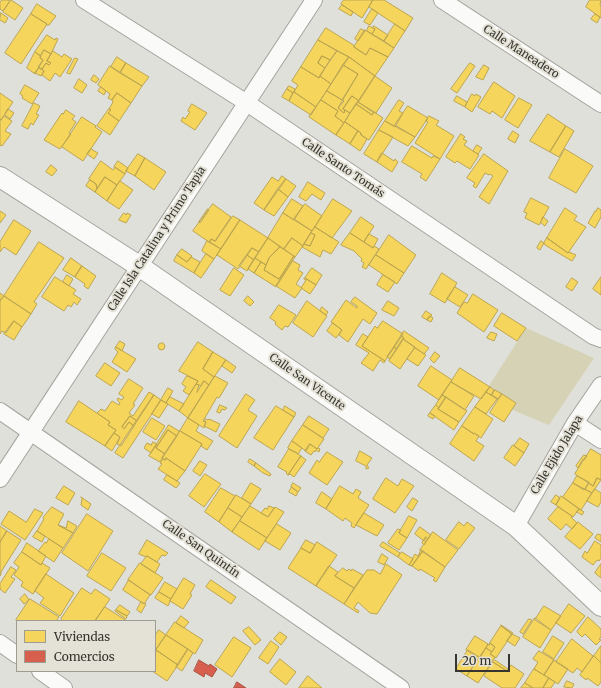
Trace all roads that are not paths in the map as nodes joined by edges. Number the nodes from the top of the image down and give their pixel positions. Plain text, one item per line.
1 (84, 0) edge
2 (314, 0) edge
3 (442, 0) edge
4 (247, 103) junction
5 (601, 104) edge
6 (0, 177) edge
7 (139, 266) junction
8 (601, 339) edge
9 (601, 385) edge
10 (0, 412) edge
11 (575, 423) junction
12 (31, 432) junction
13 (601, 440) edge
14 (0, 478) edge
15 (516, 526) junction
16 (601, 606) edge
17 (0, 643) edge
18 (16, 654) edge
19 (41, 672) edge
20 (64, 688) edge
21 (401, 688) edge

1 - 4 street, Calle Santo Tomás
2 - 4 street, Calle Isla Catalina y Primo Tapia
3 - 5 street, Calle Maneadero
4 - 7 street, Calle Isla Catalina y Primo Tapia
4 - 8 street, Calle Santo Tomás
6 - 7 street, Calle San Vicente
7 - 12 street, Calle Isla Catalina y Primo Tapia
7 - 15 street, Calle San Vicente
9 - 11 street, Calle Ejido Jalapa
10 - 12 street, Calle San Quintín
11 - 13 street
11 - 15 street, Calle Ejido Jalapa
12 - 14 street, Calle Isla Catalina y Primo Tapia
12 - 21 street, Calle San Quintín
15 - 16 street, Calle San Vicente
17 - 18 street
19 - 20 street

